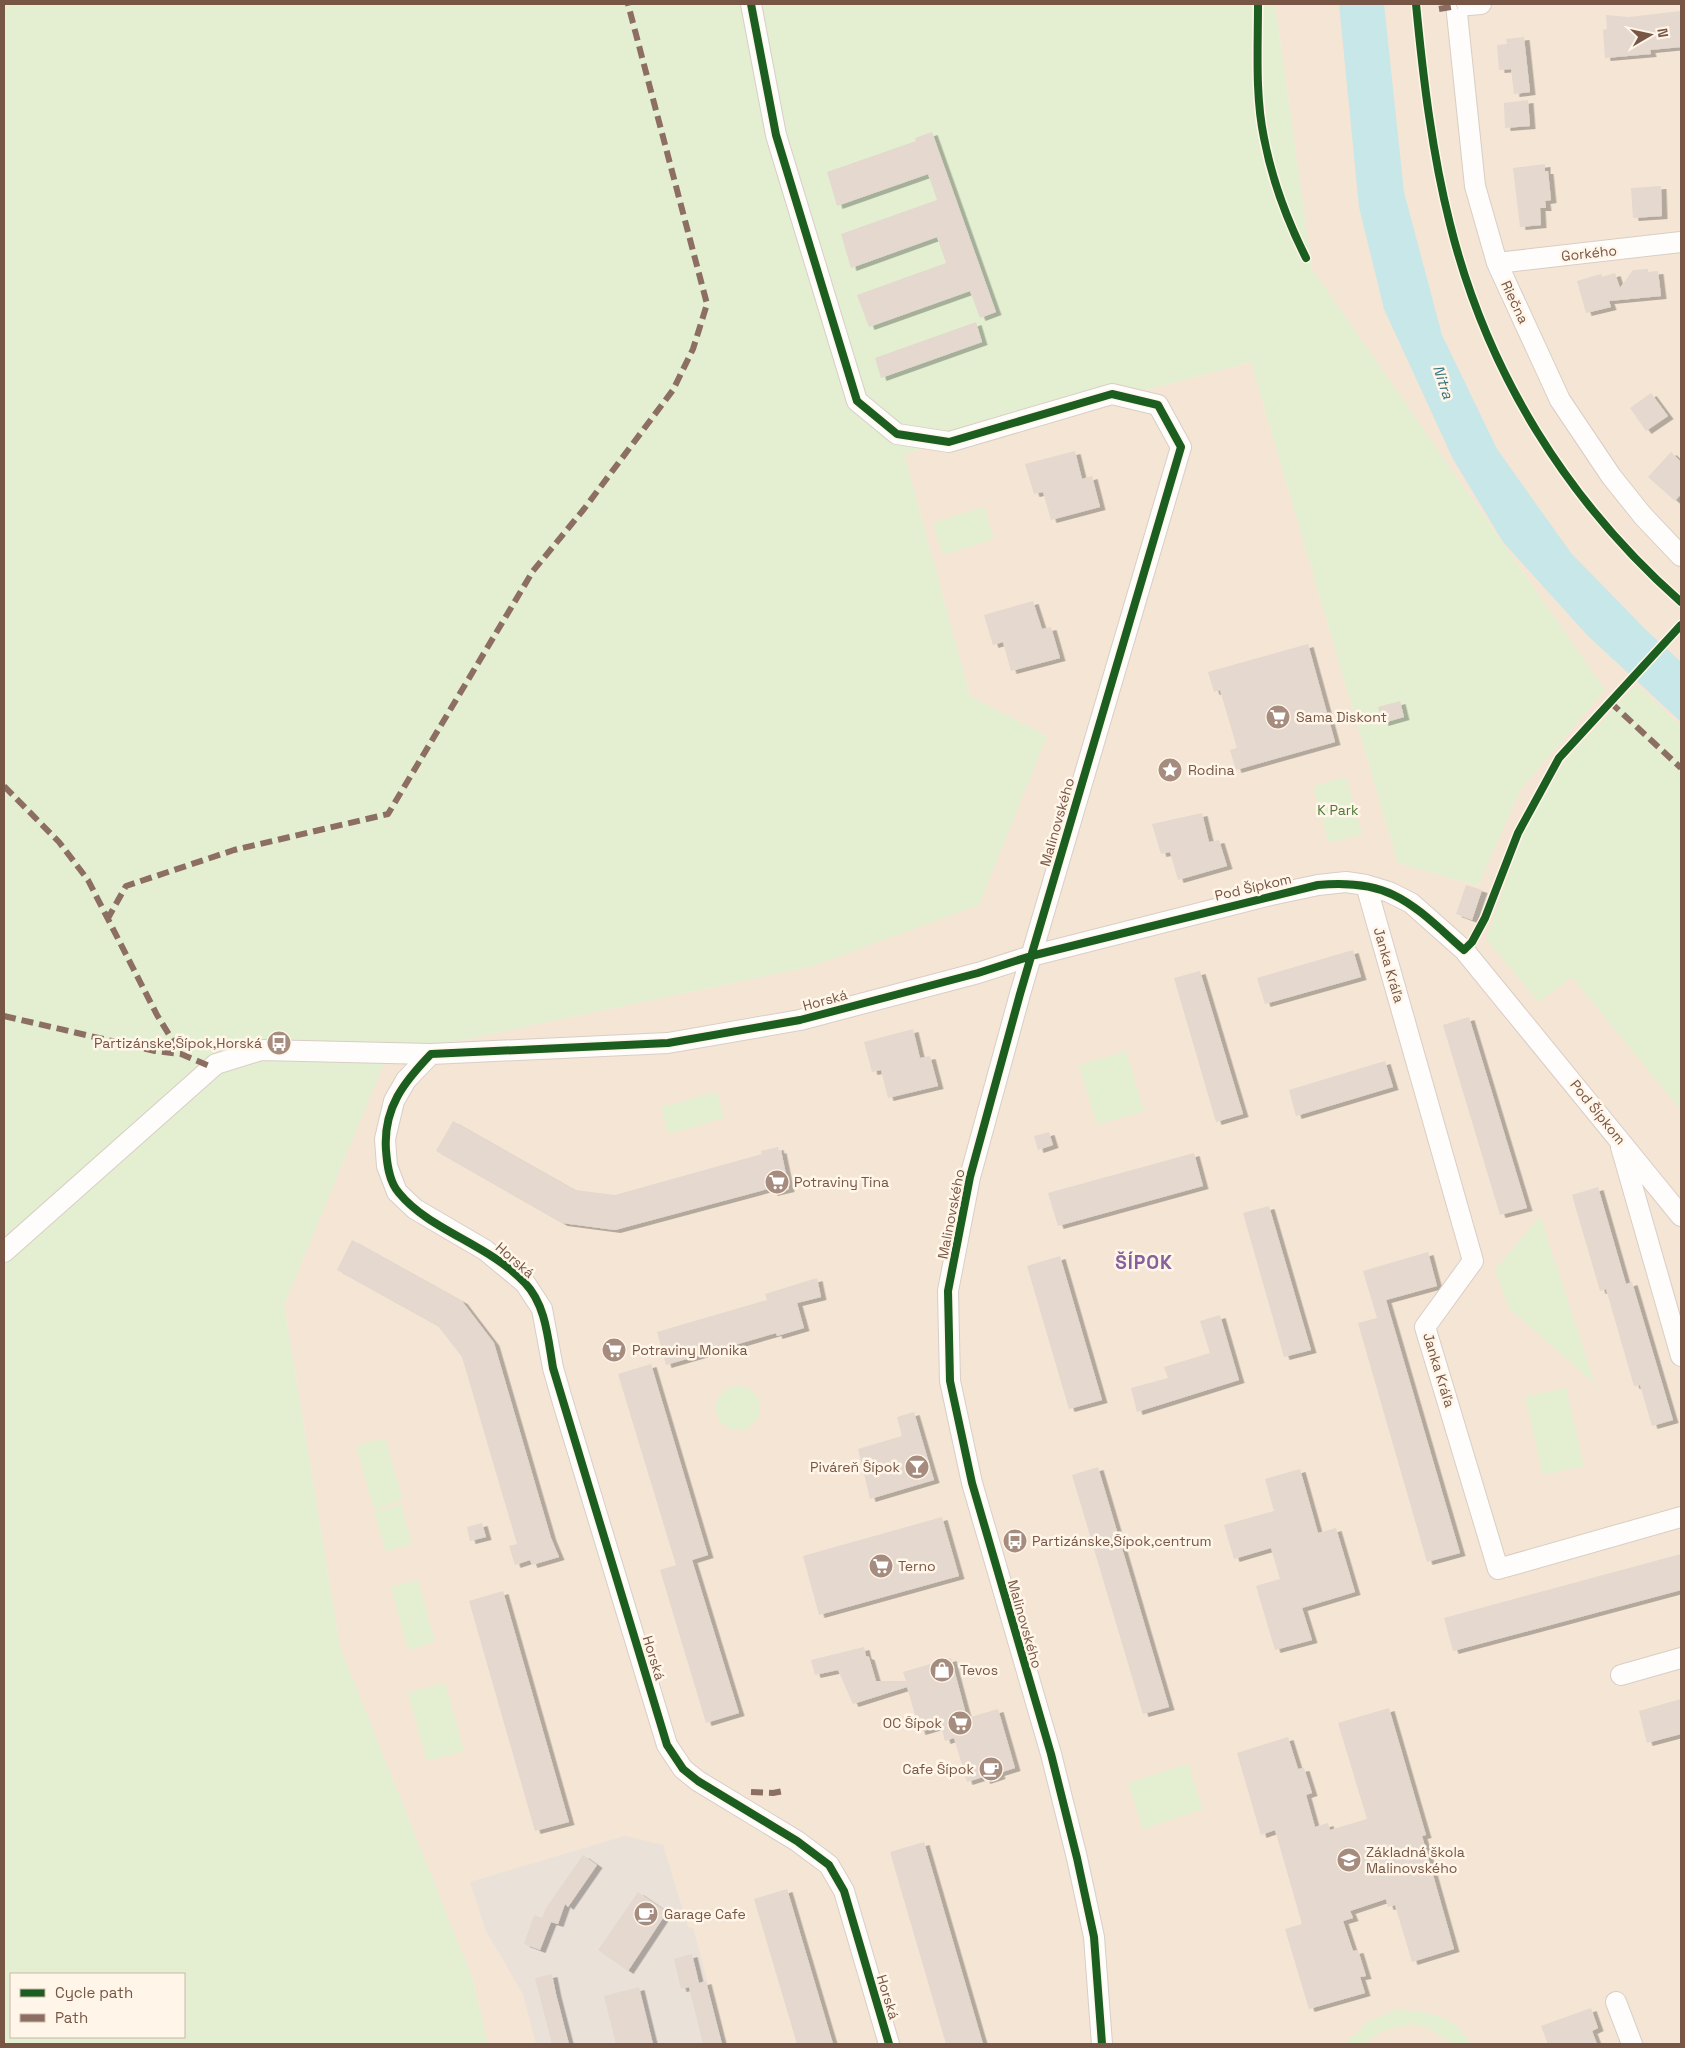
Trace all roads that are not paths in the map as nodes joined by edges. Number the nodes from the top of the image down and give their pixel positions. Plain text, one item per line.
1 (751, 4) edge
2 (1481, 4) edge
3 (1456, 5) edge
4 (1681, 242) edge
5 (1497, 263) junction
6 (1681, 556) edge
7 (1366, 885) junction
8 (1031, 956) junction
9 (992, 969) junction
10 (1020, 994) junction
11 (431, 1054) junction
12 (1618, 1136) junction
13 (1681, 1216) edge
14 (4, 1252) edge
15 (1681, 1356) edge
16 (1681, 1517) edge
17 (1681, 1658) edge
18 (1621, 1675) dead end
19 (1616, 2002) dead end
20 (889, 2044) edge
21 (1102, 2044) edge
22 (1632, 2044) edge

1 - 8 street, Malinovského
2 - 3 street
3 - 5 street, Riečna
4 - 5 street, Gorkého
5 - 6 street, Riečna
7 - 8 street, Pod Šípkom
7 - 12 street, Pod Šípkom
7 - 16 street, Janka Kráľa
8 - 9 street, Horská
8 - 10 street, Malinovského
9 - 10 street
9 - 11 street, Horská
10 - 21 street, Malinovského
11 - 14 street
11 - 20 street, Horská
12 - 13 street, Pod Šípkom
12 - 15 street
17 - 18 street
19 - 22 street

